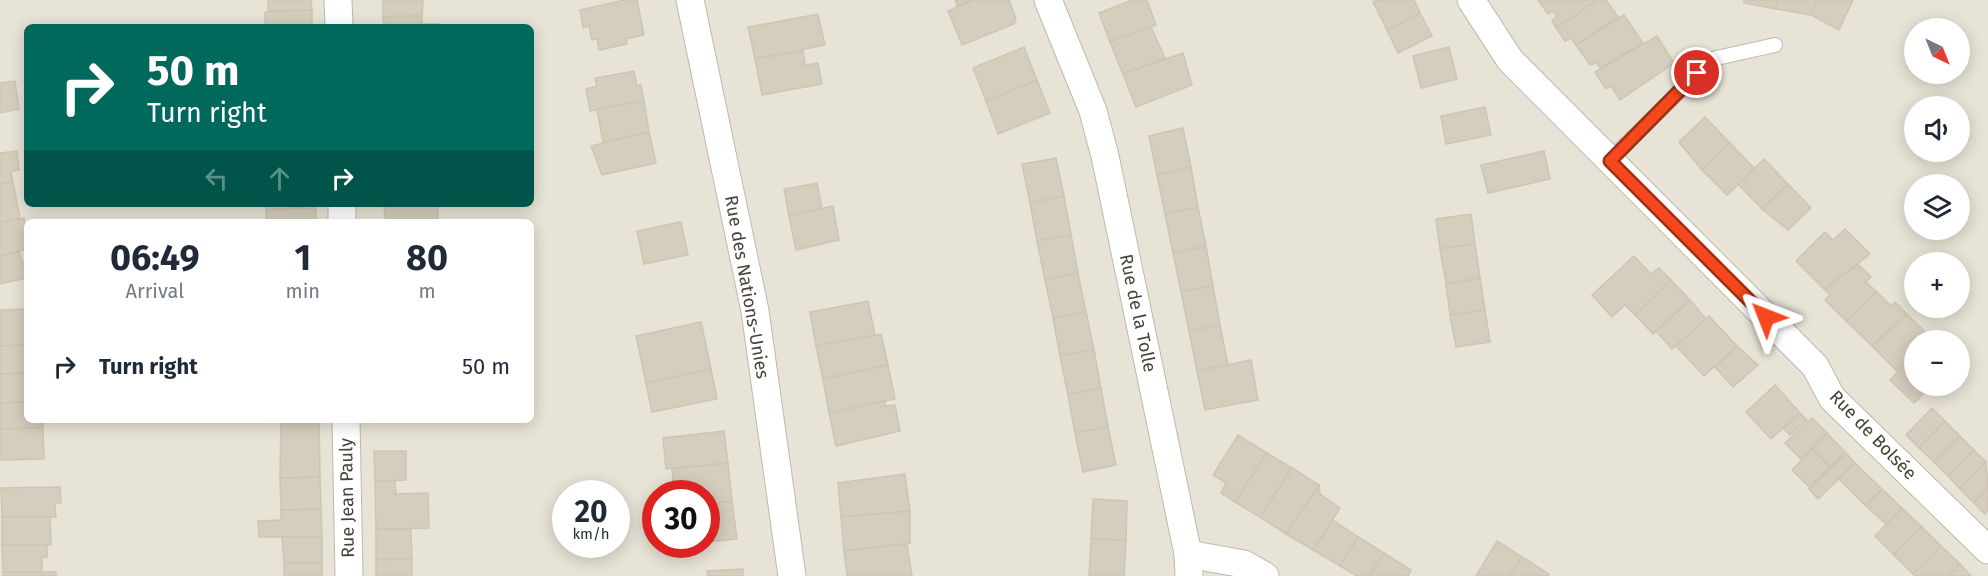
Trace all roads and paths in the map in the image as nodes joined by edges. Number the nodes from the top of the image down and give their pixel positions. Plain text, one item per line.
1 (338, 0) edge
2 (690, 0) edge
3 (1048, 0) edge
4 (1471, 0) edge
5 (339, 24) edge
6 (1775, 45) dead end
7 (1610, 161) junction
8 (346, 423) edge
9 (1988, 550) edge
10 (1188, 565) edge
11 (349, 576) edge
12 (792, 576) edge
13 (1265, 576) edge

1 - 5 street
2 - 12 street, Rue des Nations-Unies
3 - 10 street, Rue de la Tolle
4 - 7 street, Rue de Bolsée
6 - 7 lane
7 - 9 street, Rue de Bolsée
8 - 11 street, Rue Jean Pauly
10 - 13 street, Rue de la Tolle

